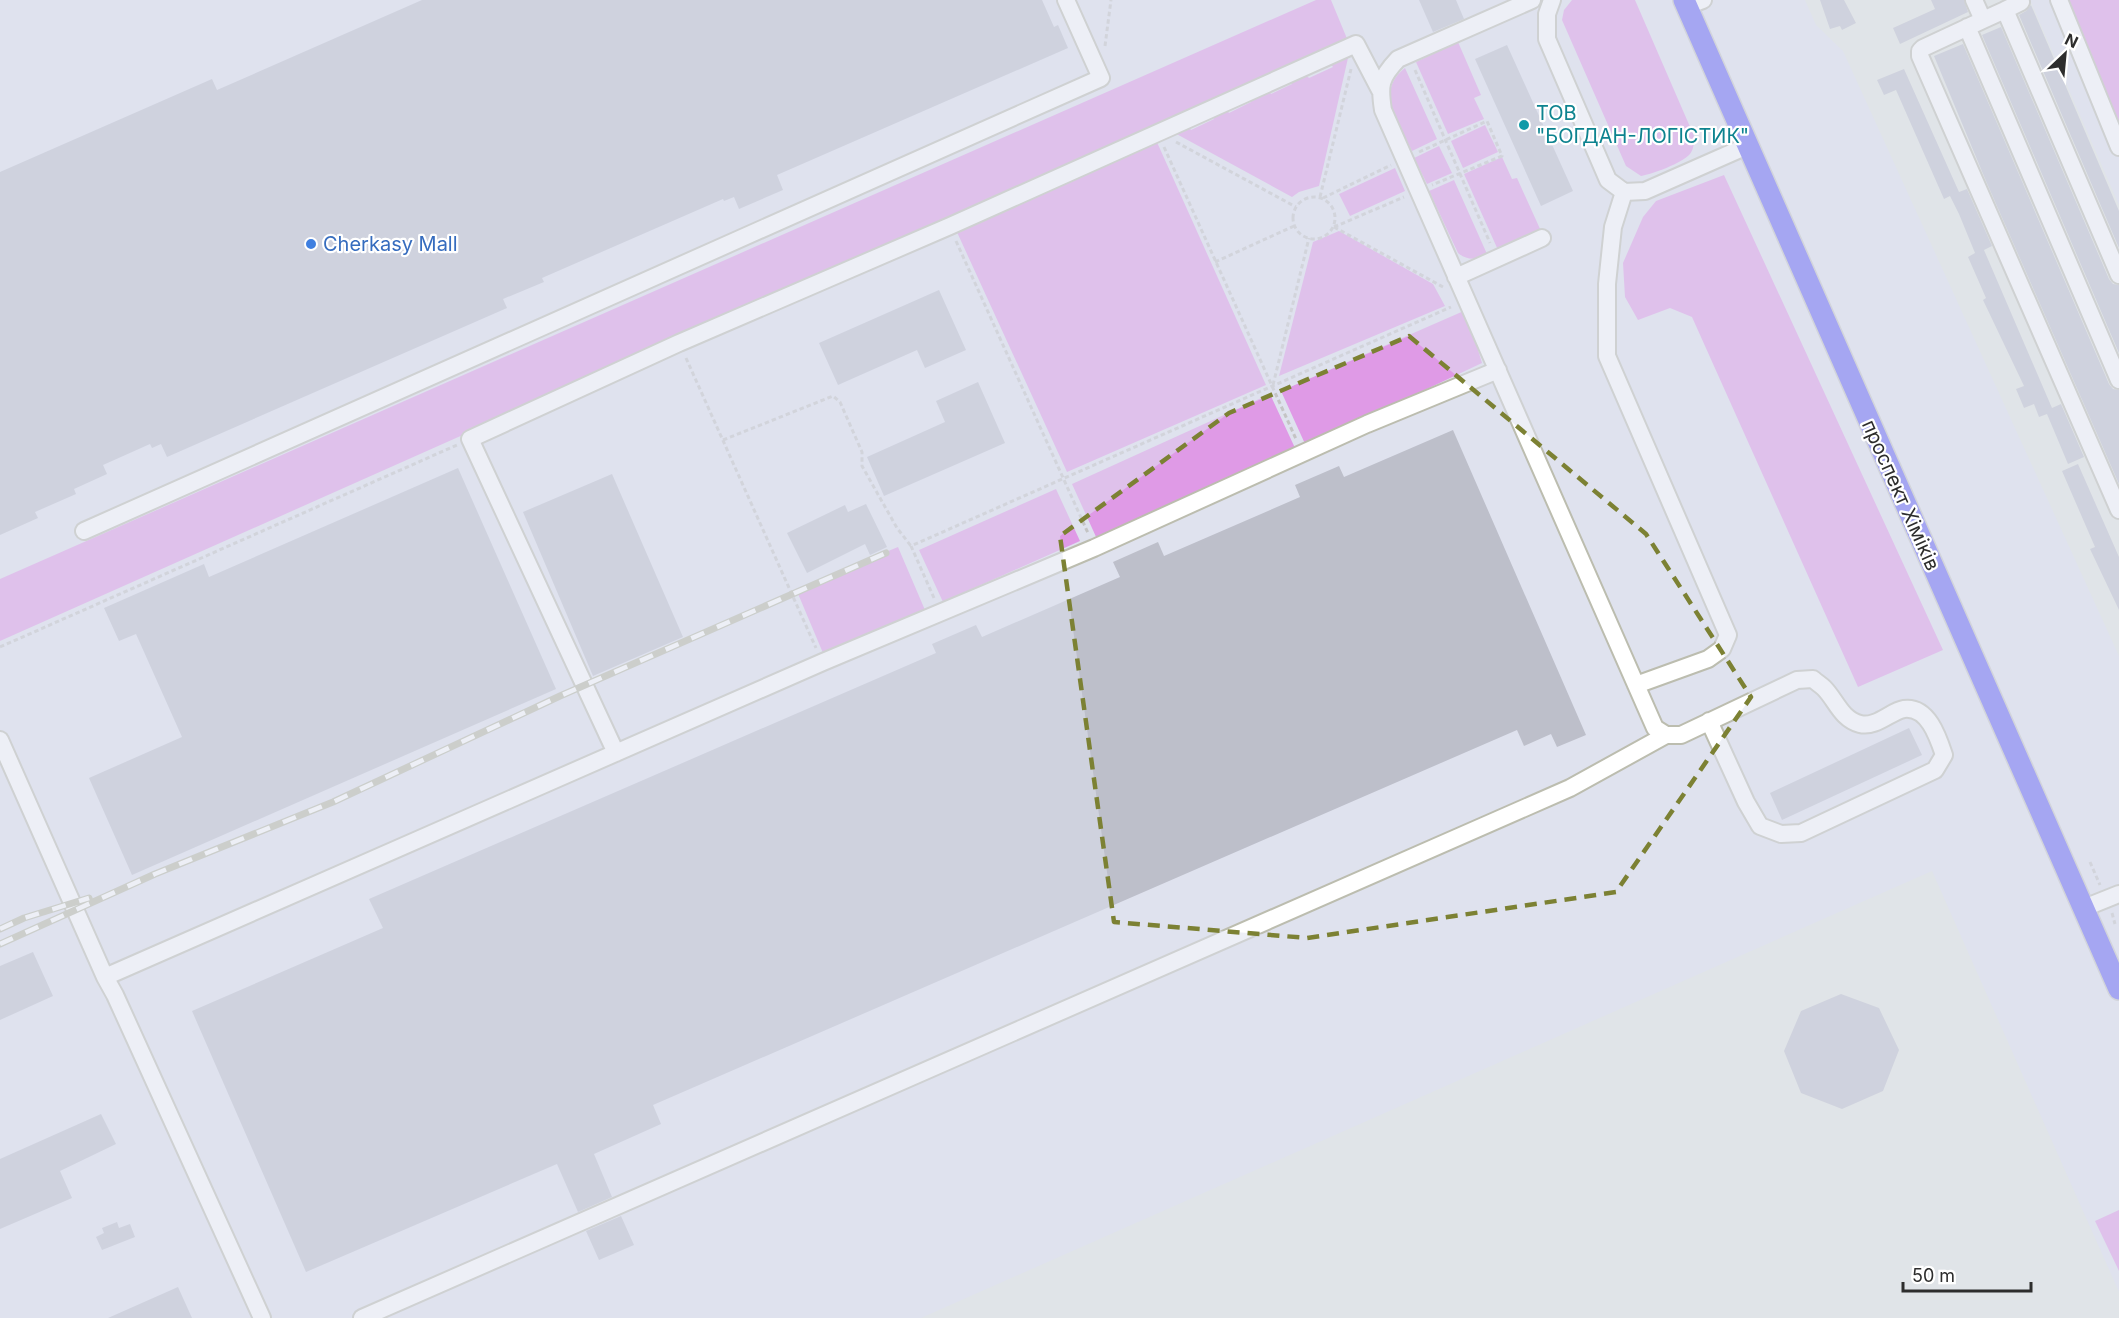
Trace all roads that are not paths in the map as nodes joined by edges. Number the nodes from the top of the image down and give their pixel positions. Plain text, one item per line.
1 (1065, 0) edge
2 (1532, 0) edge
3 (1552, 0) edge
4 (1974, 0) edge
5 (2059, 0) edge
6 (1691, 2) edge
7 (2021, 2) dead end
8 (2005, 10) junction
9 (1983, 20) junction
10 (1967, 27) junction
11 (1380, 90) junction
12 (1747, 146) junction
13 (2119, 147) edge
14 (1624, 192) junction
15 (1542, 238) dead end
16 (2119, 275) edge
17 (1456, 277) junction
18 (1498, 370) junction
19 (2119, 380) edge
20 (2119, 510) edge
21 (84, 531) dead end
22 (1636, 685) junction
23 (1709, 721) junction
24 (1666, 735) junction
25 (0, 740) edge
26 (616, 753) junction
27 (2119, 894) edge
28 (2084, 908) junction
29 (105, 977) junction
30 (2119, 989) edge
31 (262, 1318) edge
32 (362, 1318) edge

1 - 21 lane
2 - 11 lane
3 - 14 lane
4 - 9 lane
5 - 13 lane
6 - 12 main road, проспект Хіміків
7 - 8 lane
8 - 9 lane
8 - 16 lane
9 - 10 lane
10 - 19 lane
10 - 20 lane
11 - 17 lane
11 - 26 lane
12 - 14 lane
12 - 28 main road, проспект Хіміків
14 - 22 lane
15 - 17 lane
17 - 18 lane
18 - 22 lane
18 - 26 lane
22 - 24 lane
23 - 23 lane
23 - 24 lane
24 - 32 lane
25 - 29 lane
26 - 29 lane
27 - 28 lane
28 - 30 main road, проспект Хіміків
29 - 31 lane

